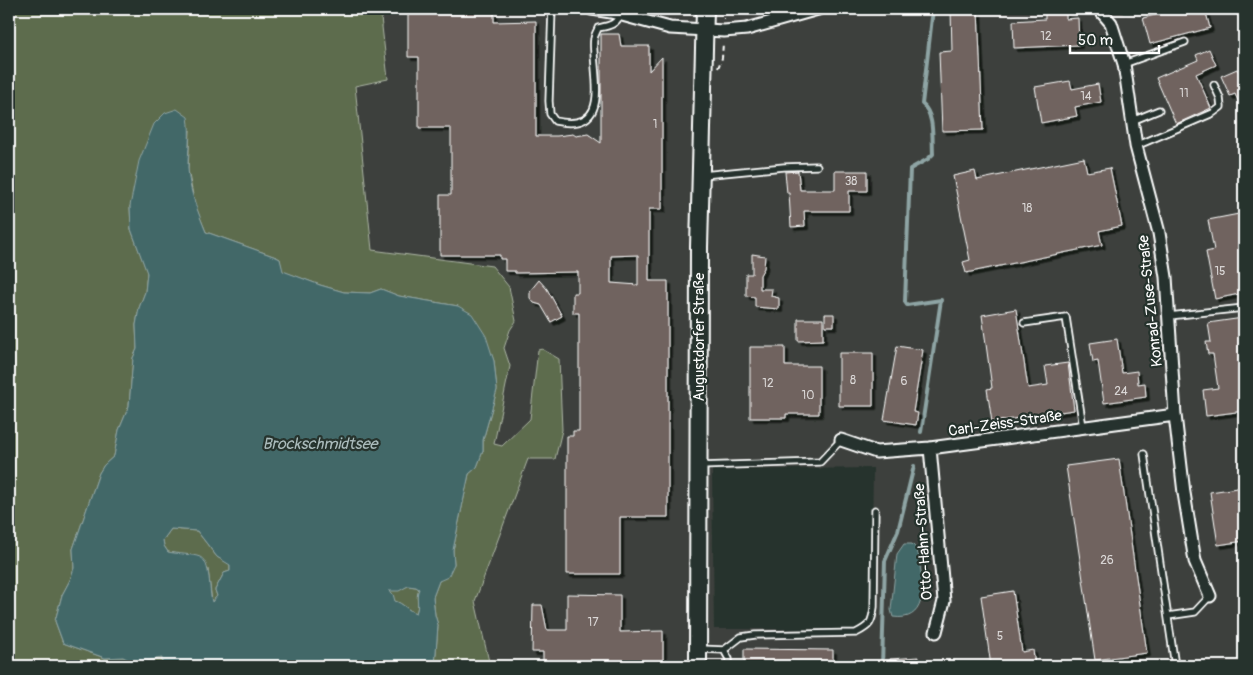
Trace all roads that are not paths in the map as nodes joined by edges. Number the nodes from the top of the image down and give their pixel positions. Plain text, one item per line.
1 (552, 9) edge
2 (592, 9) edge
3 (705, 9) edge
4 (818, 9) edge
5 (1099, 9) edge
6 (620, 14) junction
7 (704, 29) junction
8 (1185, 42) dead end
9 (1124, 64) junction
10 (1214, 85) dead end
11 (1158, 110) dead end
12 (1132, 121) junction
13 (1136, 146) junction
14 (817, 166) dead end
15 (701, 175) junction
16 (1244, 308) edge
17 (1170, 316) junction
18 (1024, 323) dead end
19 (1175, 415) junction
20 (1083, 427) junction
21 (841, 440) joint
22 (930, 448) junction
23 (1144, 454) dead end
24 (699, 466) junction
25 (874, 510) dead end
26 (1210, 596) joint
27 (1168, 616) junction
28 (936, 632) dead end
29 (698, 649) junction
30 (724, 650) junction
31 (698, 666) edge
32 (729, 666) edge
33 (1175, 666) edge

1 - 6 lane
2 - 6 street
3 - 7 main road, Augustdorfer Straße
4 - 7 street
5 - 9 street, Konrad-Zuse-Straße
6 - 7 street
7 - 15 main road, Augustdorfer Straße
8 - 9 lane
9 - 12 street, Konrad-Zuse-Straße
10 - 13 lane
11 - 12 lane
12 - 13 street, Konrad-Zuse-Straße
13 - 17 street, Konrad-Zuse-Straße
14 - 15 lane
15 - 24 main road, Augustdorfer Straße
16 - 17 lane
17 - 19 street, Konrad-Zuse-Straße
18 - 20 lane
19 - 20 street, Carl-Zeiss-Straße
19 - 26 street, Konrad-Zuse-Straße
20 - 22 street, Carl-Zeiss-Straße
21 - 22 street, Carl-Zeiss-Straße
21 - 24 lane
22 - 28 street, Otto-Hahn-Straße
23 - 27 lane
24 - 29 main road, Augustdorfer Straße
25 - 30 lane
26 - 27 lane
27 - 33 lane
29 - 30 lane
29 - 31 main road, Augustdorfer Straße
30 - 32 lane

